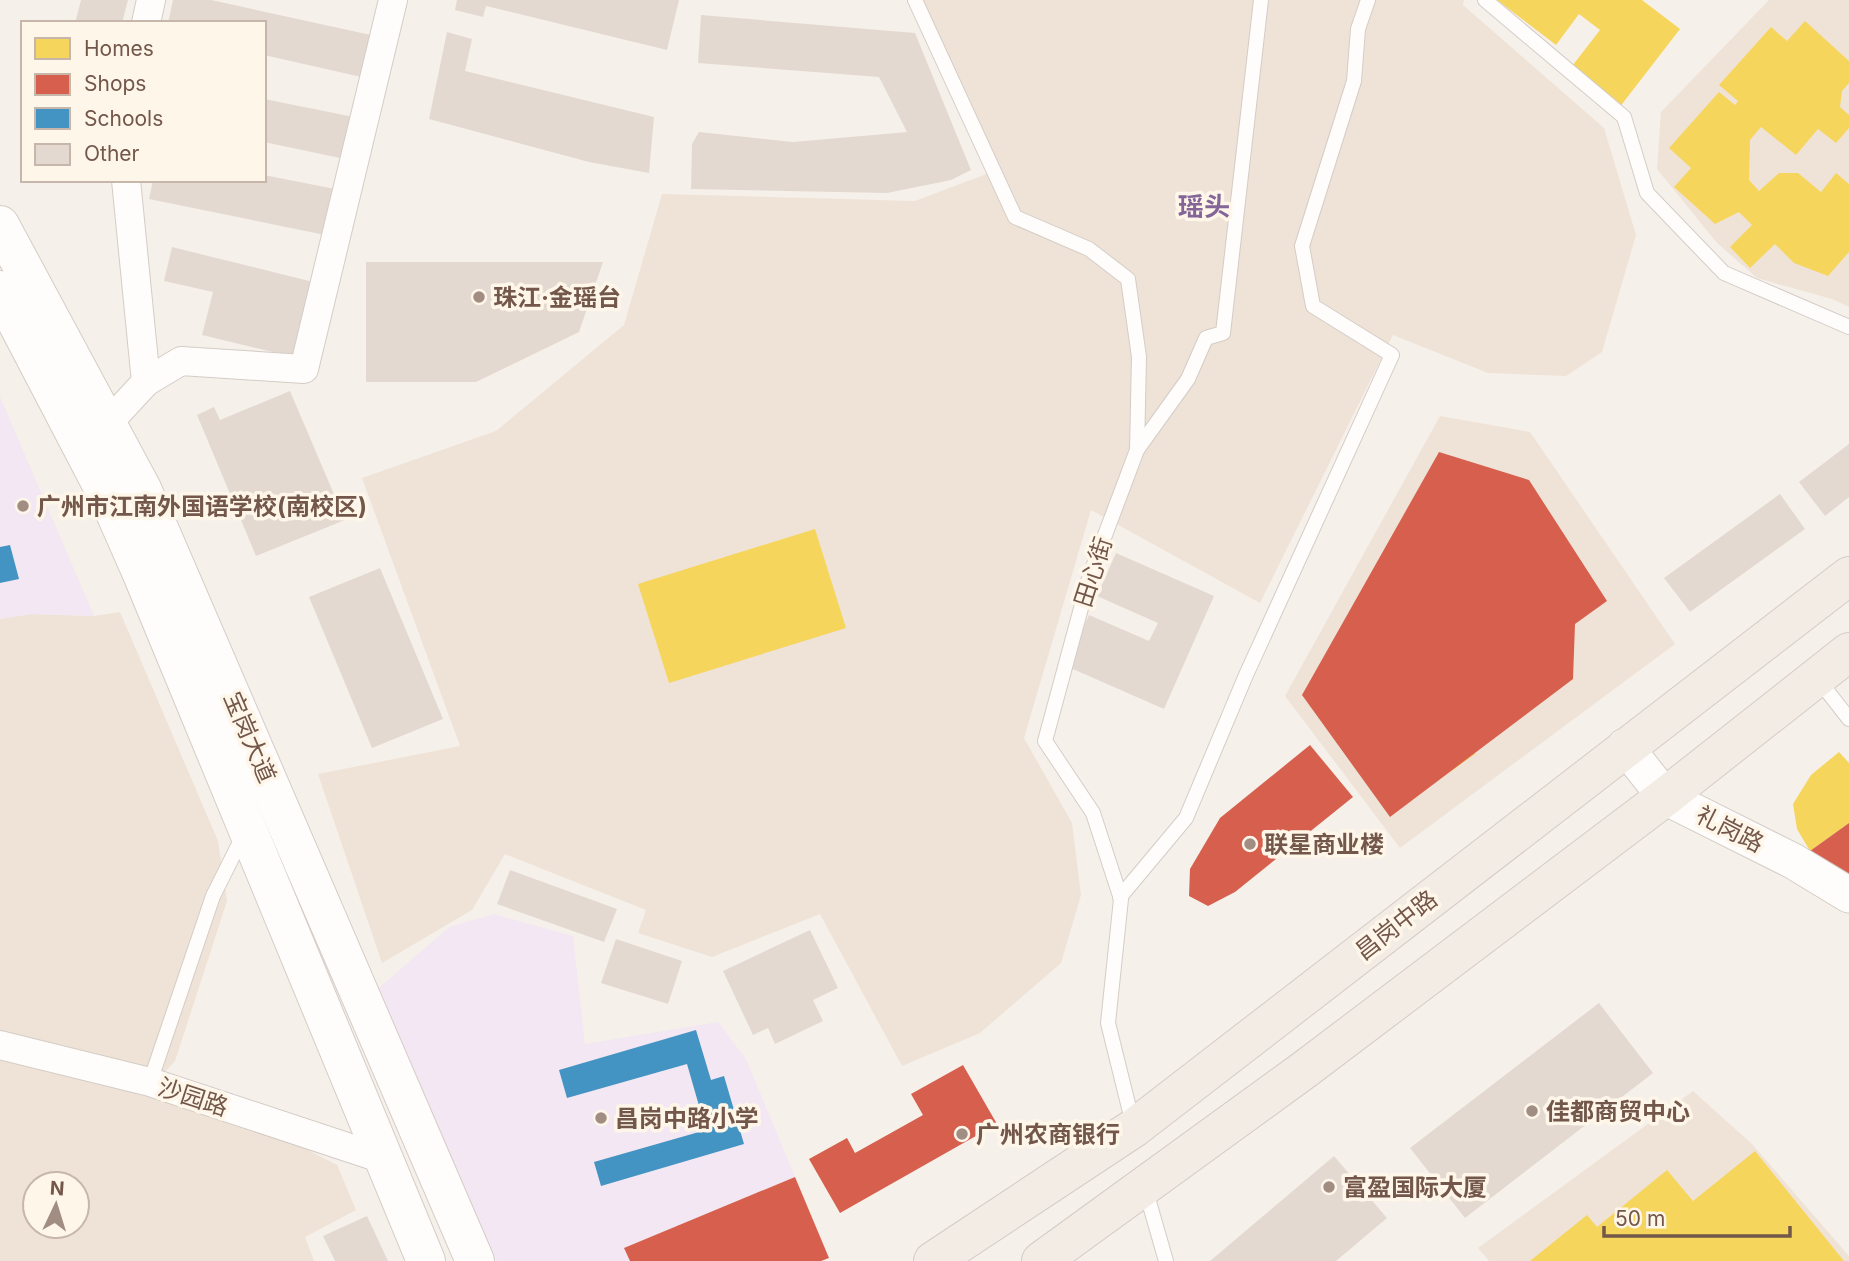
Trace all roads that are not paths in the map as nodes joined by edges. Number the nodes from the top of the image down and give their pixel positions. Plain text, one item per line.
1 (151, 0) edge
2 (393, 0) edge
3 (1261, 0) edge
4 (1485, 0) edge
5 (918, 1) edge
6 (1367, 1) edge
7 (146, 21) edge
8 (126, 182) edge
9 (0, 225) edge
10 (0, 290) edge
11 (1849, 327) edge
12 (146, 382) junction
13 (108, 423) junction
14 (1137, 450) junction
15 (1849, 576) edge
16 (1849, 652) edge
17 (1816, 677) junction
18 (1849, 719) edge
19 (1625, 747) junction
20 (1665, 797) junction
21 (1522, 827) junction
22 (246, 828) junction
23 (1558, 878) junction
24 (1849, 895) edge
25 (1120, 897) junction
26 (0, 1045) edge
27 (150, 1082) junction
28 (1134, 1129) junction
29 (383, 1159) junction
30 (1145, 1187) junction
31 (1057, 1256) edge
32 (426, 1261) edge
33 (475, 1261) edge
34 (933, 1261) edge
35 (1166, 1261) edge

1 - 7 street
2 - 12 street
3 - 14 lane
4 - 11 lane
5 - 14 lane, 田心街
6 - 25 lane
8 - 12 street
9 - 13 main road, 宝岗大道
10 - 22 main road, 宝岗大道
12 - 13 street
13 - 33 main road, 宝岗大道
14 - 25 lane, 田心街
15 - 19 main road, 昌岗中路
16 - 17 main road
17 - 18 lane
17 - 20 main road
19 - 20 street, 礼岗路
19 - 21 main road, 昌岗中路
20 - 23 main road
20 - 24 street, 礼岗路
21 - 23 main road
21 - 28 main road, 昌岗中路
22 - 27 lane
22 - 29 main road, 宝岗大道
23 - 30 main road
25 - 28 lane, 田心街
26 - 27 street, 沙园路
27 - 29 street, 沙园路
28 - 34 main road, 昌岗中路
29 - 32 main road, 宝岗大道
30 - 31 main road
30 - 35 lane

